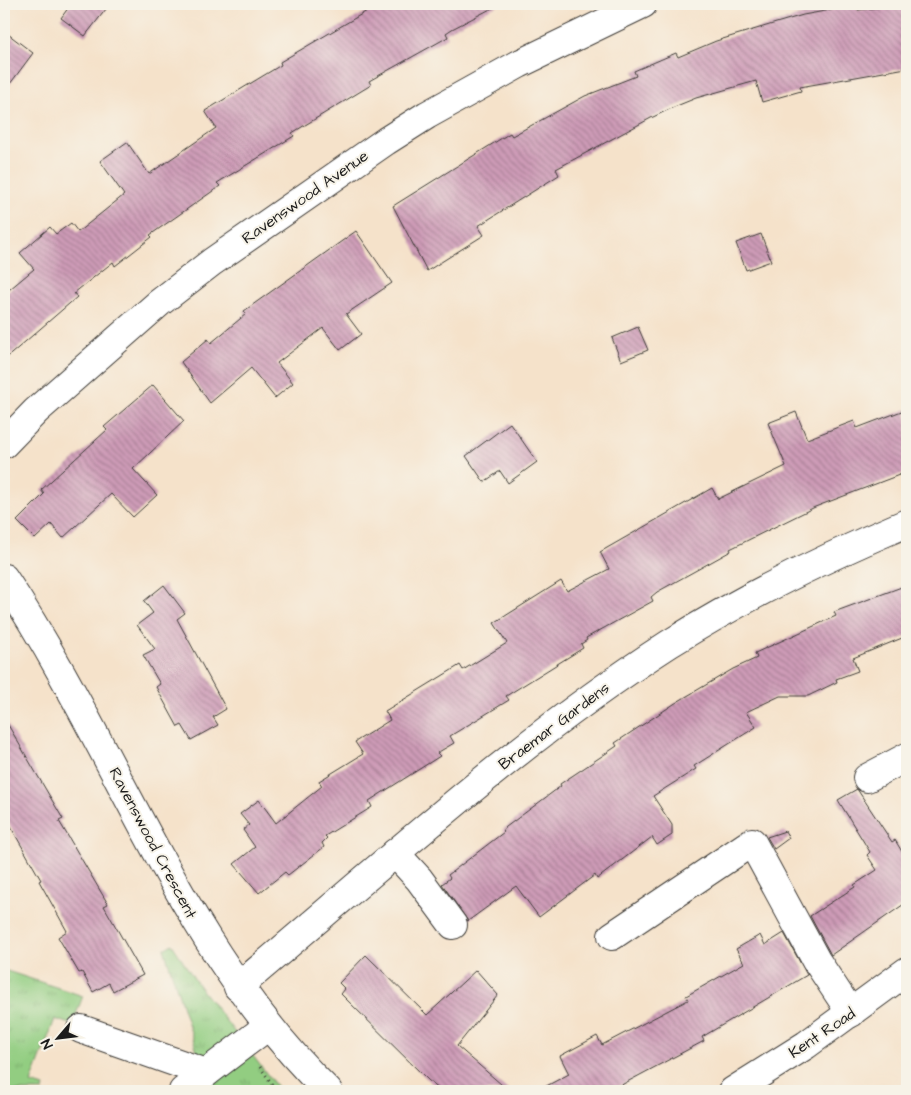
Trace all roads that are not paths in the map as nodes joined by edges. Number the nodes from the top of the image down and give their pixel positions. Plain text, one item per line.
1 (643, 4) edge
2 (4, 444) edge
3 (907, 523) edge
4 (4, 578) edge
5 (907, 757) edge
6 (868, 778) dead end
7 (395, 854) junction
8 (453, 925) dead end
9 (612, 936) dead end
10 (907, 971) edge
11 (238, 986) junction
12 (851, 1013) junction
13 (268, 1026) junction
14 (81, 1029) dead end
15 (206, 1073) junction
16 (183, 1091) edge
17 (328, 1091) edge
18 (733, 1091) edge

1 - 2 street, Ravenswood Avenue
3 - 7 street, Braemar Gardens
4 - 11 street, Ravenswood Crescent
5 - 6 street
7 - 8 street
7 - 11 street, Braemar Gardens
9 - 12 street
10 - 12 street, Kent Road
11 - 13 street, Ravenswood Crescent
12 - 18 street, Kent Road
13 - 15 street
13 - 17 street, Ravenswood Crescent
14 - 15 street
15 - 16 street

